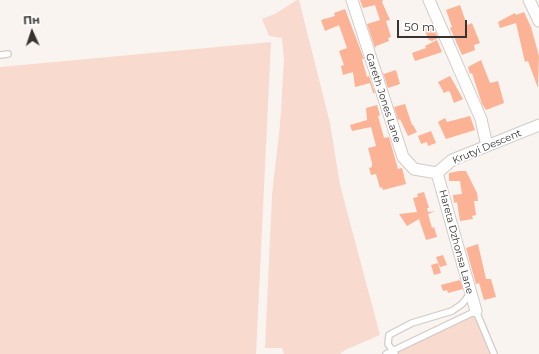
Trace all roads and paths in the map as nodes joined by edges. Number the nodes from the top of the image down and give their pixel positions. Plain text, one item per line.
1 (352, 0) edge
2 (429, 0) edge
3 (529, 0) edge
4 (539, 20) edge
5 (8, 54) dead end
6 (0, 55) edge
7 (539, 125) edge
8 (487, 146) junction
9 (437, 173) junction
10 (470, 294) junction
11 (476, 311) junction
12 (394, 352) edge
13 (386, 354) edge
14 (494, 354) edge

1 - 9 street, Gareth Jones Lane
2 - 8 street
3 - 4 street
5 - 6 lane
7 - 8 street, Krutyi Descent
8 - 9 street, Krutyi Descent
9 - 10 street, Hareta Dzhonsa Lane
10 - 11 street, Hareta Dzhonsa Lane
10 - 12 lane
11 - 12 lane
11 - 14 lane
12 - 13 lane

